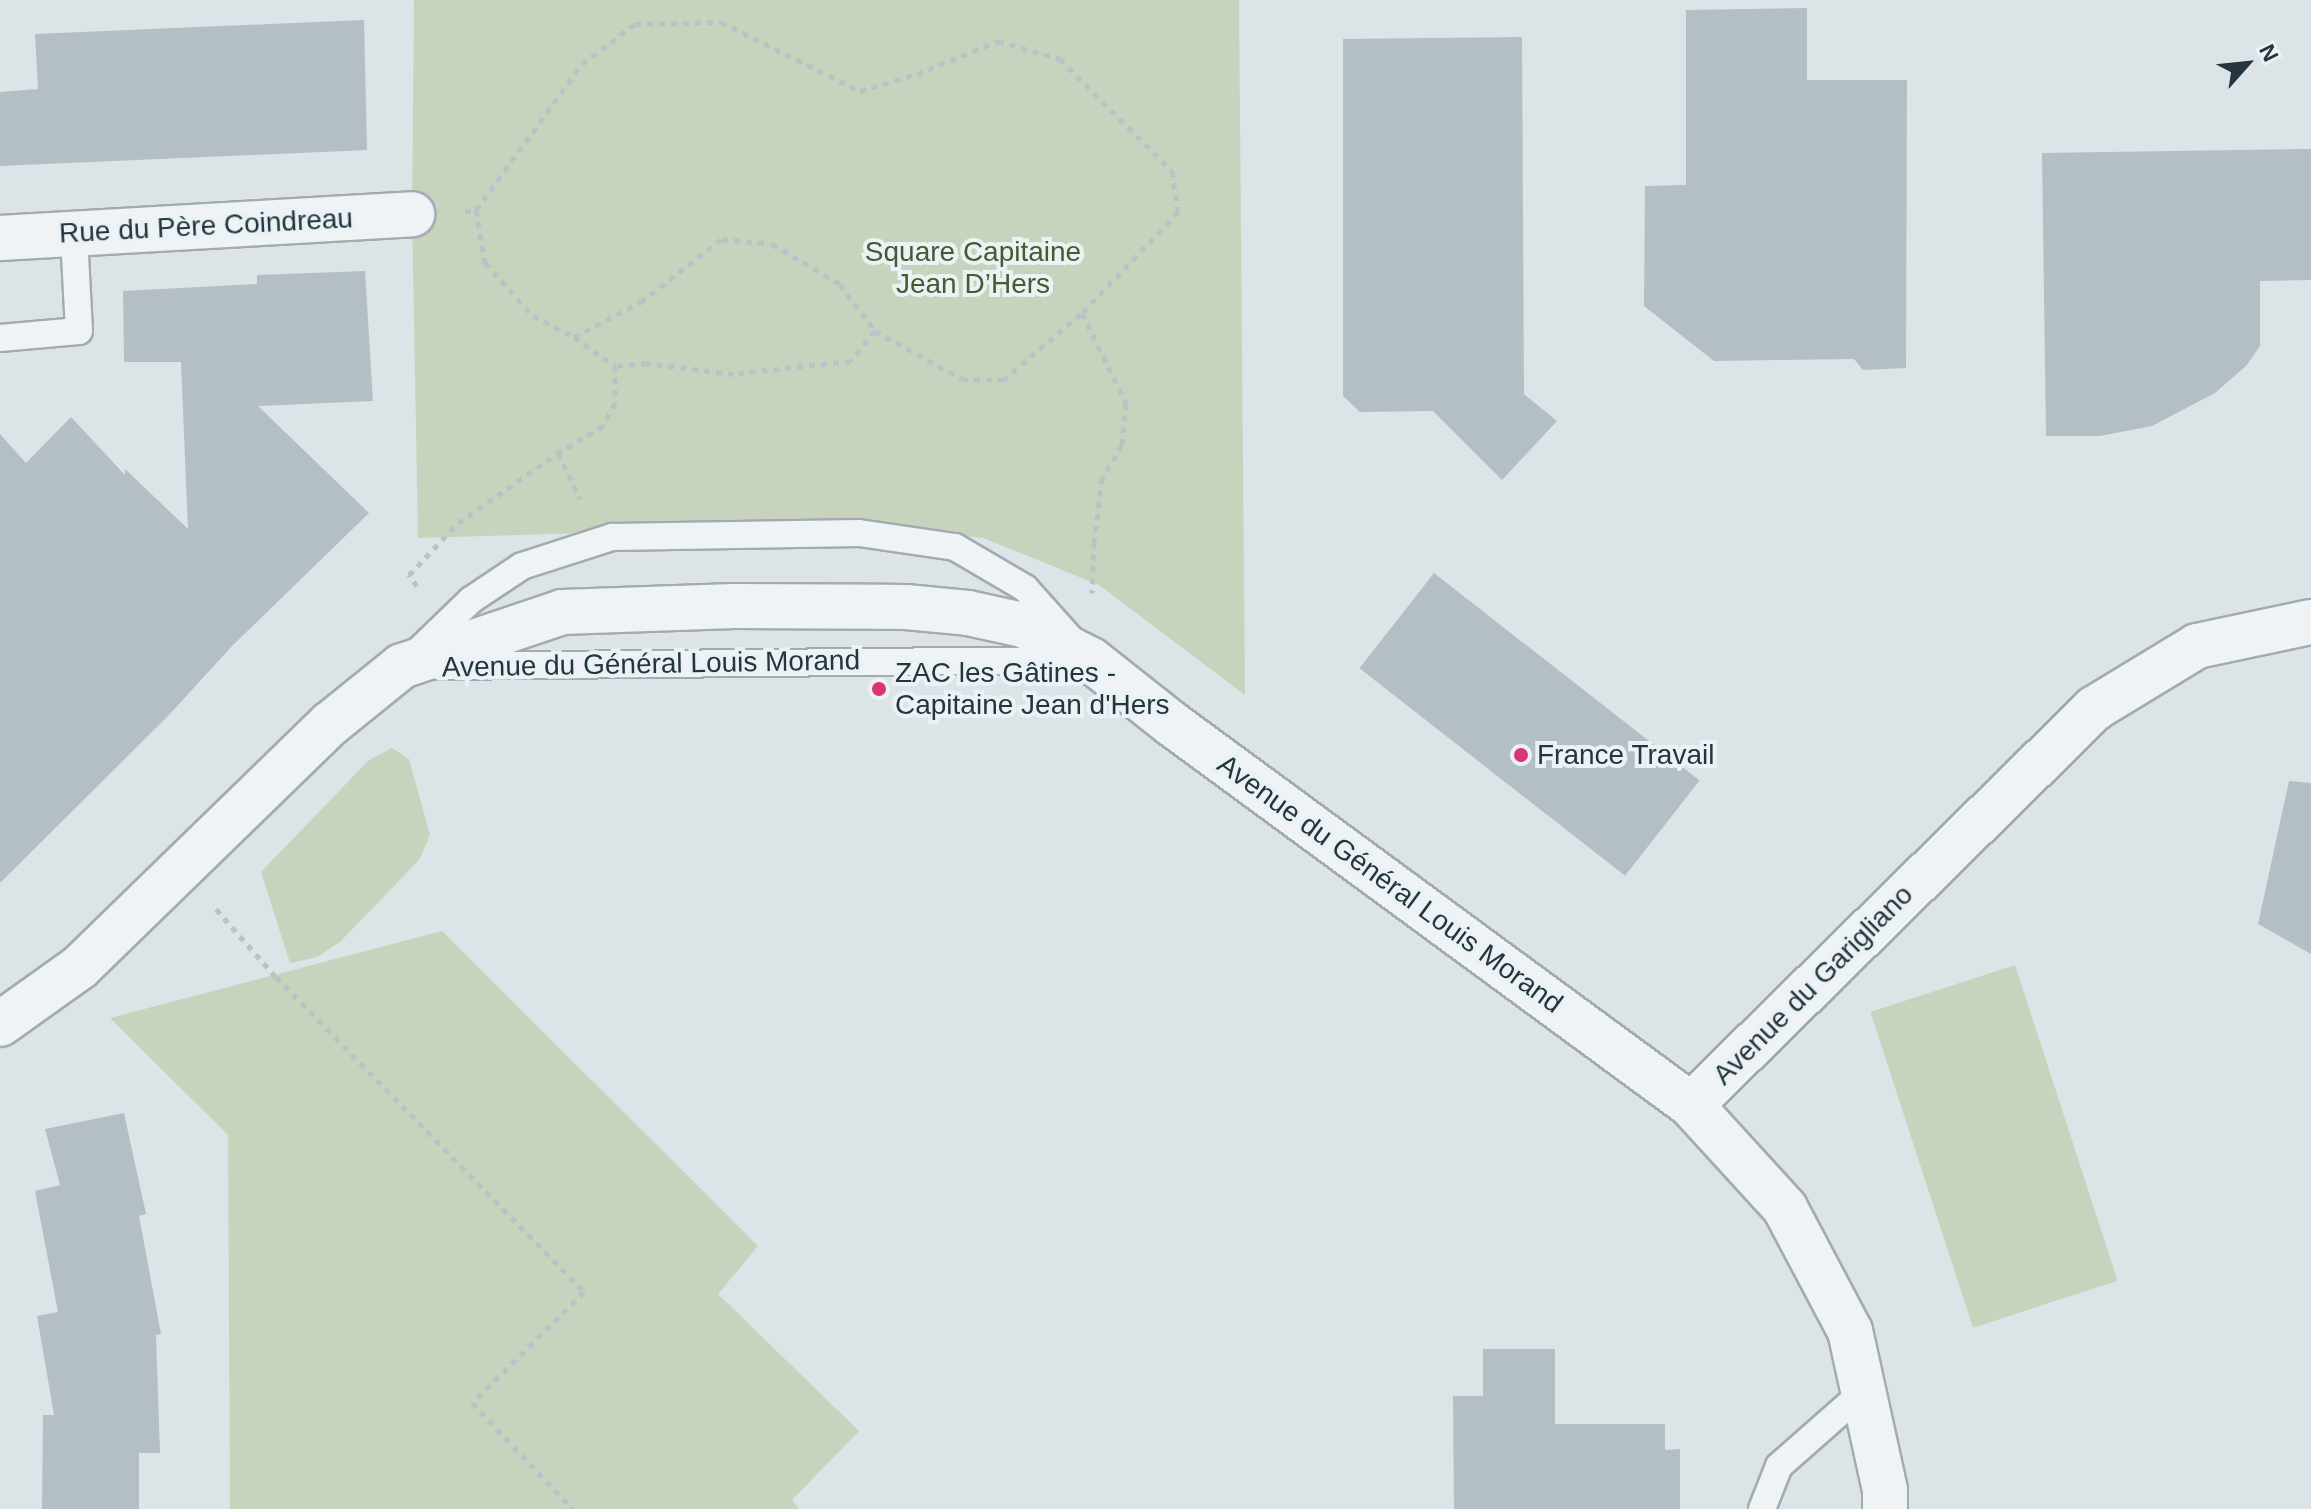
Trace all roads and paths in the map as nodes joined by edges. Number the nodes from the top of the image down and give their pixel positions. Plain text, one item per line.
1 (476, 210) junction
2 (412, 214) joint
3 (74, 234) junction
4 (0, 238) edge
5 (1082, 313) junction
6 (875, 331) junction
7 (574, 337) junction
8 (0, 338) edge
9 (615, 366) junction
10 (558, 453) junction
11 (595, 541) junction
12 (2311, 622) edge
13 (443, 627) junction
14 (1091, 660) junction
15 (402, 666) junction
16 (181, 871) junction
17 (0, 1024) edge
18 (1691, 1105) junction
19 (1863, 1392) junction
20 (573, 1509) edge
21 (1762, 1509) edge
22 (1885, 1509) edge

1 - 2 path
1 - 5 path
1 - 7 path
2 - 3 street, Rue du Père Coindreau
3 - 4 street, Rue du Père Coindreau
3 - 8 lane
5 - 6 path
5 - 14 path
6 - 7 path
6 - 9 path
7 - 9 path
9 - 10 path
10 - 11 path
10 - 13 path
11 - 13 lane, Avenue du Général Louis Morand
11 - 14 lane, Avenue du Général Louis Morand
12 - 18 street, Avenue du Garigliano
13 - 15 lane, Avenue du Général Louis Morand
14 - 15 street, Avenue du Général Louis Morand
14 - 18 street, Avenue du Général Louis Morand
15 - 16 street, Avenue du Général Louis Morand
16 - 17 street, Avenue du Général Louis Morand
16 - 20 path
18 - 19 street, Avenue du Garigliano
19 - 21 lane
19 - 22 street, Avenue du Garigliano

